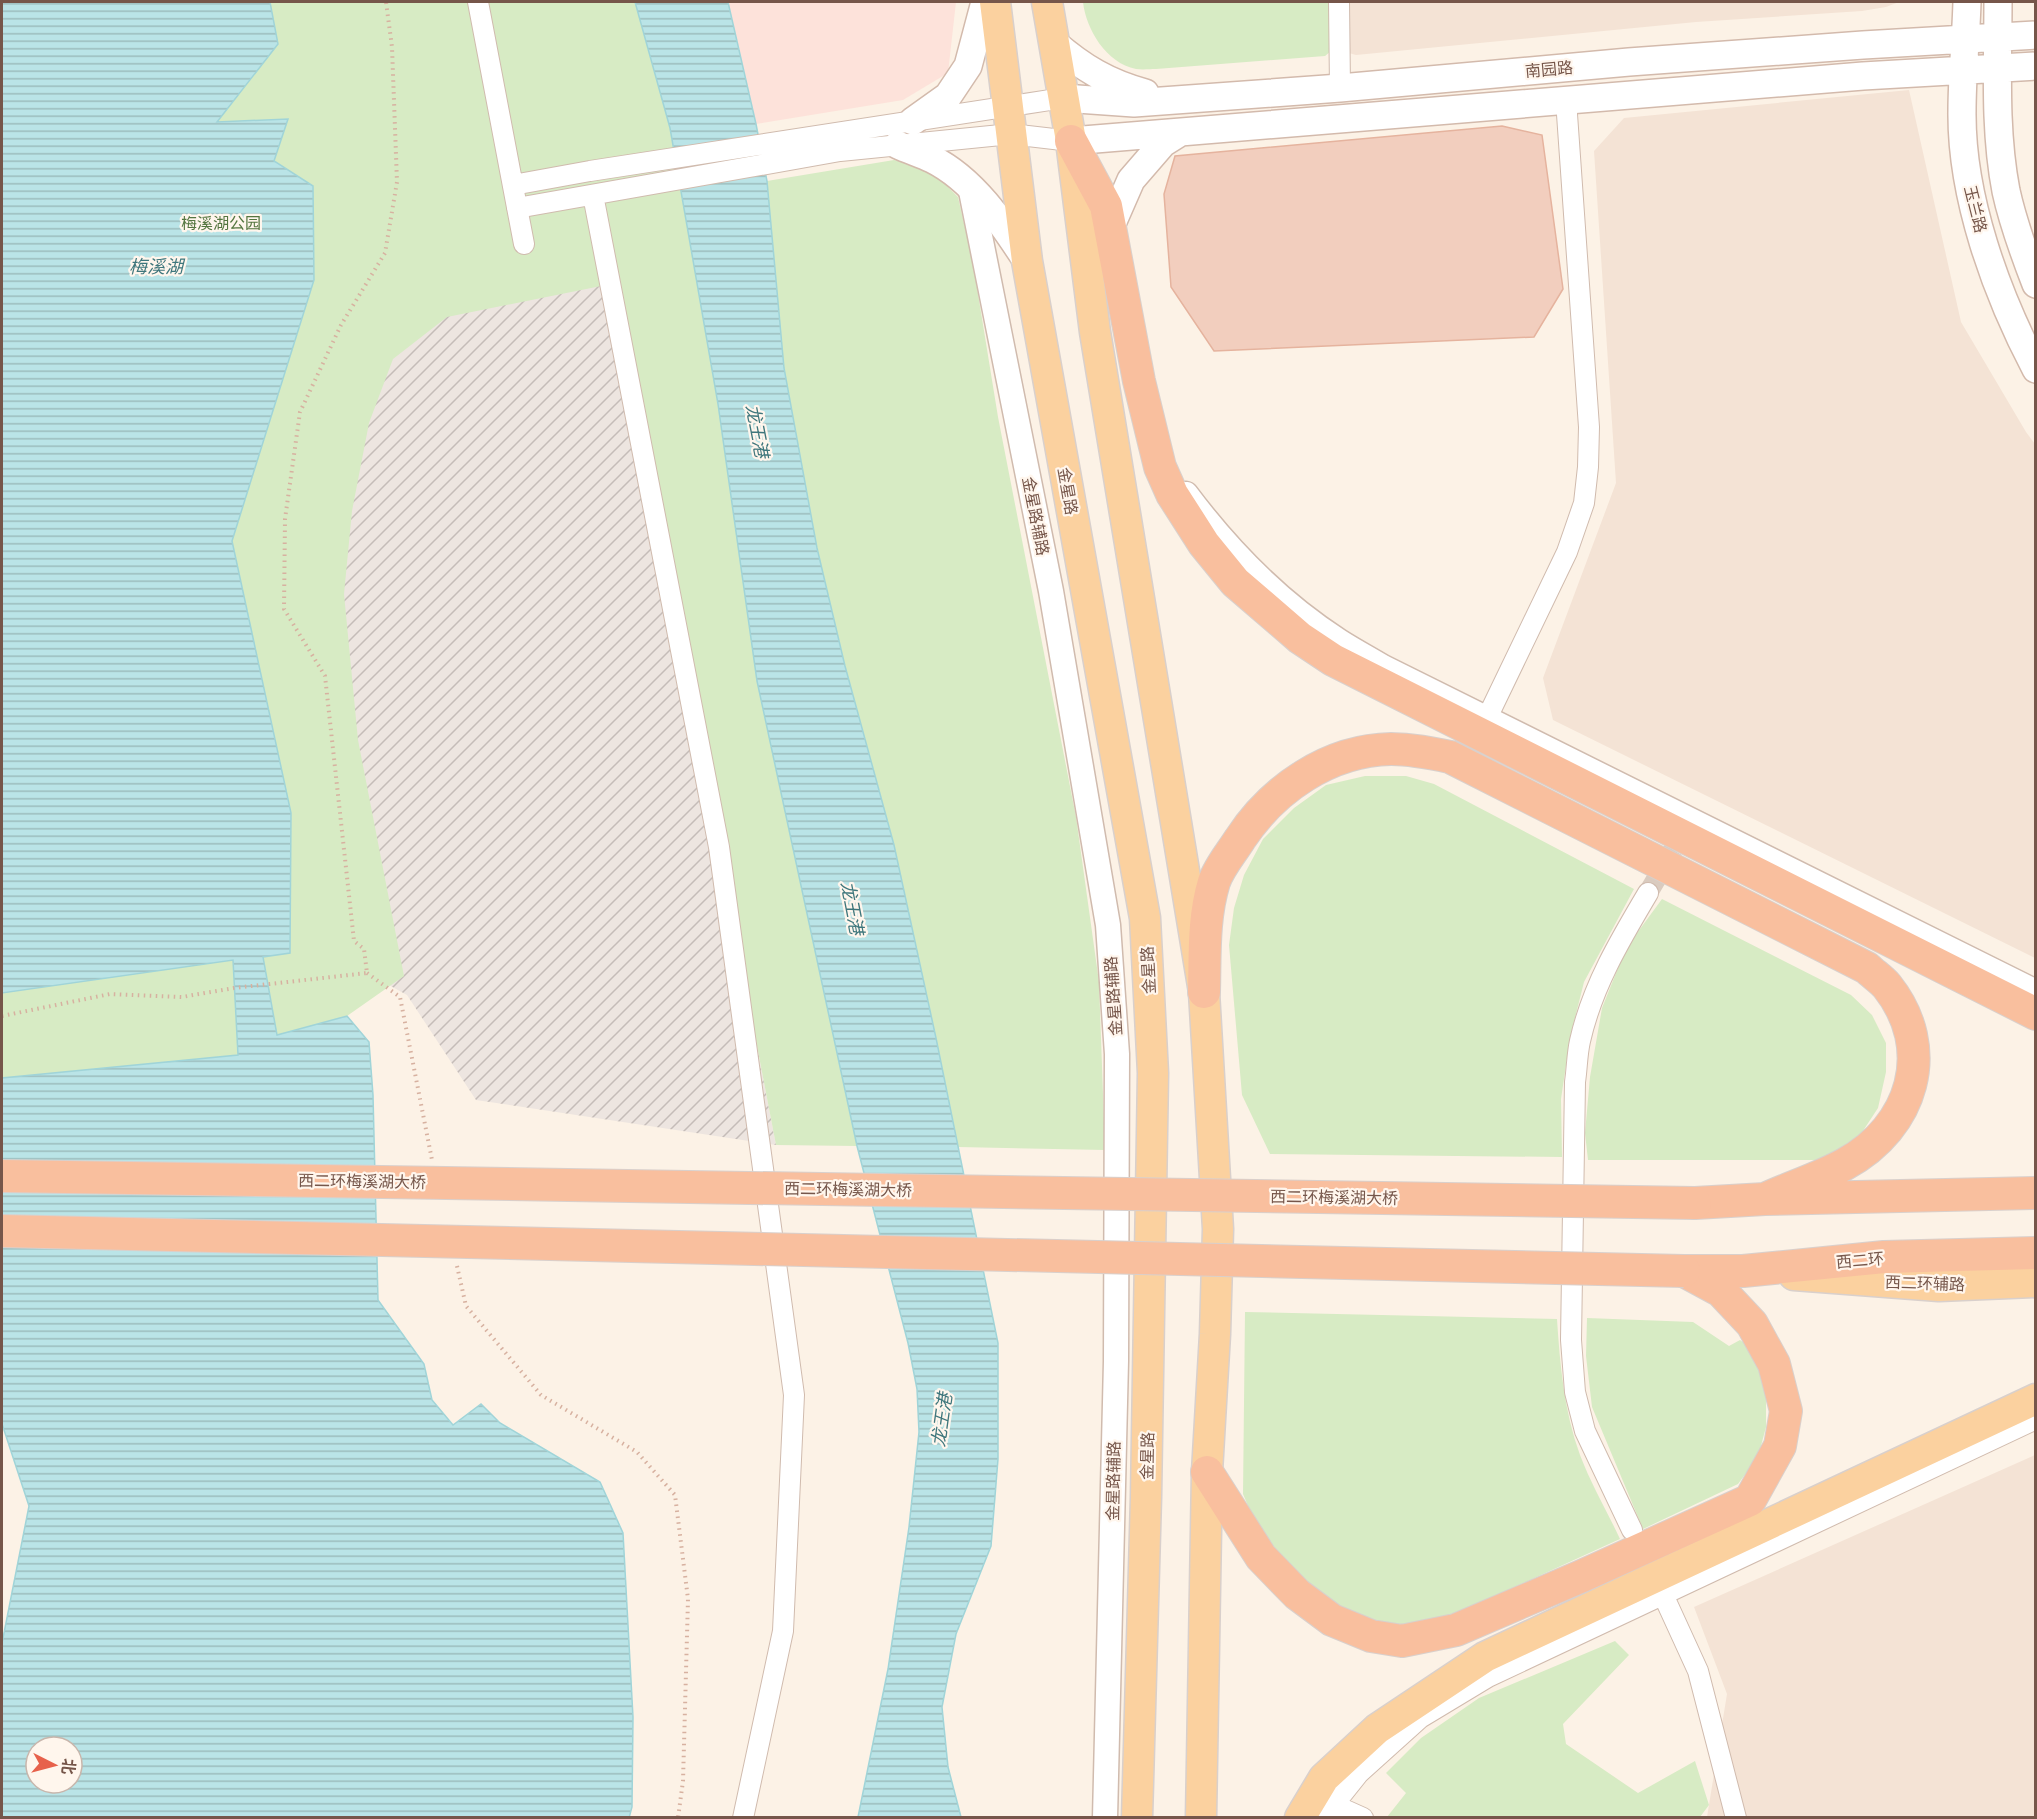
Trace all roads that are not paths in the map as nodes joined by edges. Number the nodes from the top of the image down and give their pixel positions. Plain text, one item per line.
1 (478, 2) edge
2 (985, 2) edge
3 (995, 2) edge
4 (1047, 2) edge
5 (1339, 2) edge
6 (1967, 2) edge
7 (1998, 2) edge
8 (2036, 35) edge
9 (1998, 37) junction
10 (1966, 39) junction
11 (1054, 44) junction
12 (2036, 66) edge
13 (1998, 68) junction
14 (1964, 70) junction
15 (1340, 88) junction
16 (1063, 98) junction
17 (1173, 100) junction
18 (1566, 100) junction
19 (1009, 120) junction
20 (913, 121) junction
21 (1179, 133) junction
22 (1071, 141) junction
23 (840, 142) junction
24 (898, 145) junction
25 (513, 185) junction
26 (970, 186) junction
27 (593, 195) junction
28 (517, 208) junction
29 (1110, 228) junction
30 (524, 244) dead end
31 (1027, 261) junction
32 (2036, 284) edge
33 (2036, 369) edge
34 (1150, 423) junction
35 (1487, 718) junction
36 (1648, 893) tunnel mouth
37 (1204, 992) junction
38 (2036, 992) edge
39 (2036, 1014) edge
40 (2, 1176) edge
41 (2036, 1193) edge
42 (1765, 1198) junction
43 (2, 1231) edge
44 (2036, 1253) edge
45 (1684, 1271) junction
46 (1743, 1271) junction
47 (2036, 1282) edge
48 (2036, 1399) edge
49 (2036, 1419) edge
50 (1206, 1472) junction
51 (1632, 1530) dead end
52 (1661, 1592) junction
53 (1328, 1811) edge
54 (743, 1818) edge
55 (1105, 1818) edge
56 (1137, 1818) edge
57 (1201, 1818) edge
58 (1300, 1818) edge
59 (1364, 1818) edge
60 (1736, 1818) edge

1 - 25 street
2 - 20 main road
3 - 19 main road, 金星路
4 - 11 main road
5 - 15 street
6 - 10 main road, 玉兰路
7 - 9 main road, 玉兰路
8 - 9 main road, 南园路
9 - 10 main road, 南园路
9 - 13 main road, 玉兰路
10 - 14 main road, 玉兰路
10 - 15 main road, 南园路
11 - 16 main road
11 - 17 main road
12 - 13 main road, 南园路
13 - 14 main road, 南园路
13 - 32 main road, 玉兰路
14 - 18 main road, 南园路
14 - 33 main road, 玉兰路
15 - 17 main road, 南园路
16 - 17 main road, 南园路
16 - 19 street
16 - 22 main road
18 - 21 main road, 南园路
18 - 35 street
19 - 20 street
19 - 22 street
19 - 24 street
19 - 31 main road, 金星路
20 - 23 street
21 - 22 main road, 南园路
21 - 29 main road
22 - 29 highway
22 - 37 main road
23 - 24 street
23 - 25 street
23 - 27 street
24 - 26 main road
25 - 28 street
26 - 31 main road
26 - 55 street, 金星路辅路
27 - 28 street
27 - 54 street
28 - 30 street
29 - 34 highway
31 - 56 main road, 金星路
34 - 35 street
34 - 39 highway
35 - 38 street
36 - 51 street
37 - 42 highway
37 - 50 main road
40 - 42 highway, 西二环梅溪湖大桥, bridge
41 - 42 highway
43 - 45 highway, bridge
44 - 46 highway, 西二环
45 - 46 highway, 西二环
45 - 50 highway
46 - 47 main road, 西二环辅路
48 - 58 main road
49 - 52 street
50 - 57 main road
52 - 53 street
52 - 60 street
53 - 59 street

